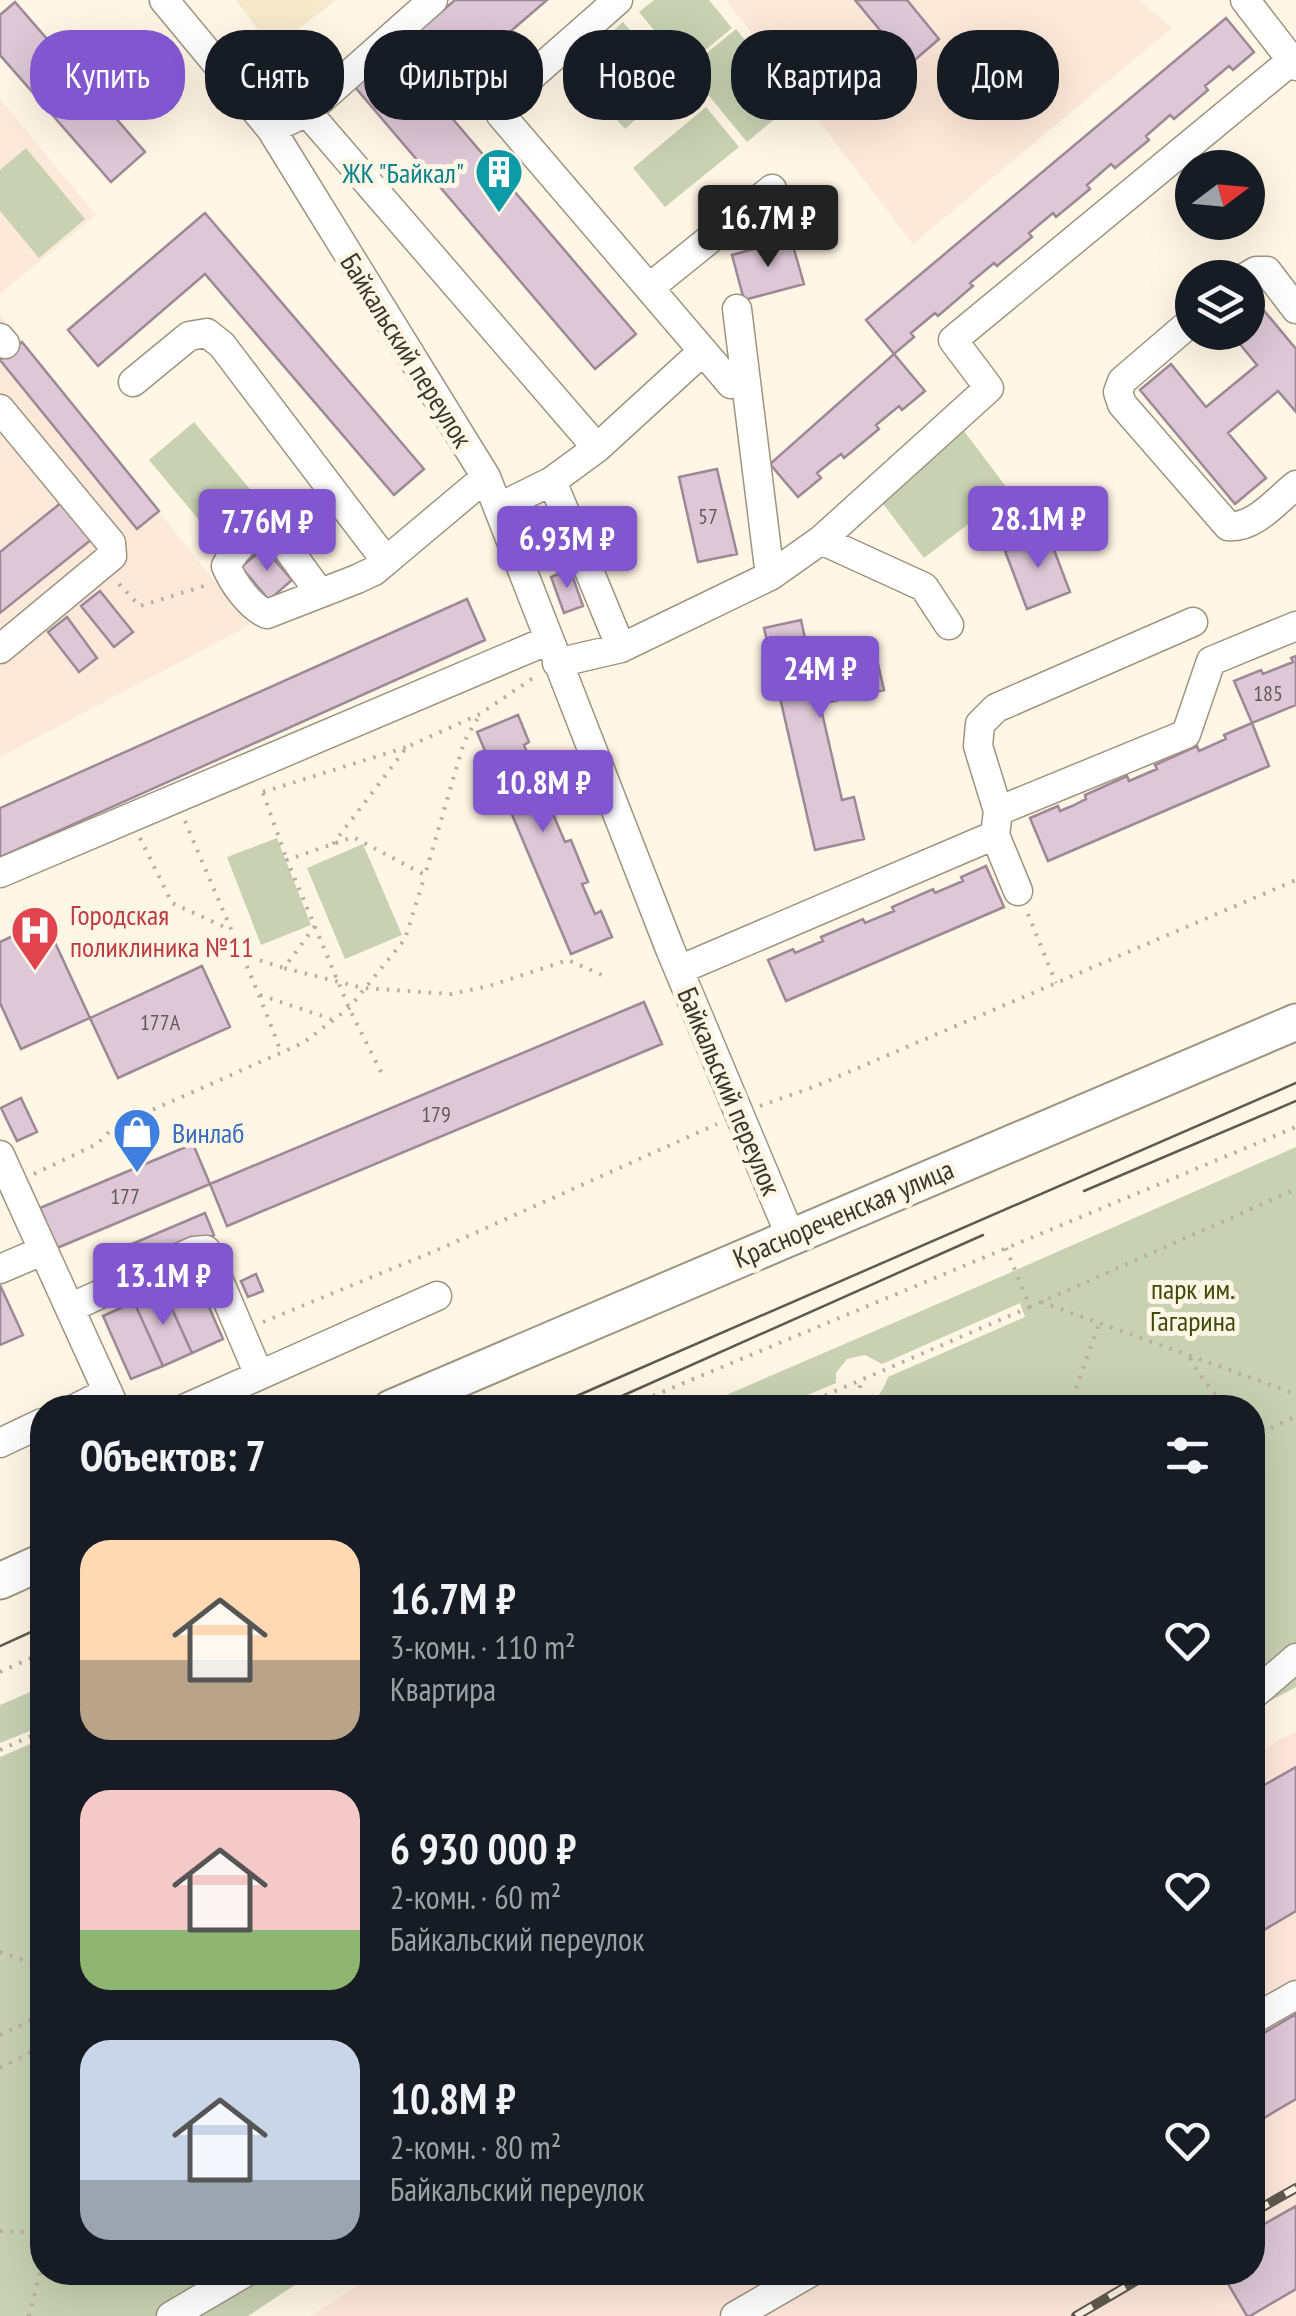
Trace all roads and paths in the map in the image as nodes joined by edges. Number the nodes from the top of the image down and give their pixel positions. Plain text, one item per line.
1 (164, 0) edge
2 (433, 0) edge
3 (618, 0) edge
4 (1245, 0) edge
5 (1294, 64) edge
6 (344, 79) edge
7 (290, 120) edge
8 (314, 120) edge
9 (271, 129) junction
10 (772, 189) dead end
11 (1265, 270) edge
12 (649, 288) junction
13 (736, 309) dead end
14 (1296, 309) edge
15 (1175, 336) edge
16 (702, 351) junction
17 (133, 382) dead end
18 (731, 384) dead end
19 (0, 410) edge
20 (597, 448) junction
21 (486, 477) junction
22 (552, 481) junction
23 (1296, 485) edge
24 (498, 508) junction
25 (821, 540) junction
26 (386, 561) junction
27 (102, 566) junction
28 (230, 576) junction
29 (770, 576) junction
30 (320, 593) junction
31 (1194, 622) dead end
32 (949, 625) dead end
33 (1296, 626) edge
34 (620, 648) junction
35 (0, 649) edge
36 (553, 651) junction
37 (480, 714) junction
38 (407, 747) junction
39 (252, 766) junction
40 (263, 792) junction
41 (176, 798) junction
42 (131, 817) junction
43 (997, 823) junction
44 (333, 844) junction
45 (287, 860) junction
46 (0, 873) edge
47 (425, 874) junction
48 (1296, 880) edge
49 (1018, 891) joint
50 (315, 926) junction
51 (229, 929) junction
52 (240, 954) junction
53 (284, 968) junction
54 (679, 970) junction
55 (602, 976) dead end
56 (338, 980) junction
57 (1056, 984) junction
58 (363, 988) junction
59 (260, 995) junction
60 (348, 1008) junction
61 (333, 1020) junction
62 (1296, 1022) edge
63 (281, 1053) junction
64 (381, 1072) dead end
65 (751, 1110) dead end
66 (724, 1120) dead end
67 (1296, 1127) edge
68 (0, 1156) edge
69 (12, 1183) junction
70 (1296, 1188) edge
71 (790, 1236) junction
72 (1006, 1248) junction
73 (42, 1250) junction
74 (0, 1268) edge
75 (438, 1296) dead end
76 (1041, 1302) junction
77 (1030, 1307) junction
78 (70, 1308) junction
79 (1100, 1324) junction
80 (240, 1331) junction
81 (1189, 1356) junction
82 (259, 1375) junction
83 (862, 1379) junction
84 (1296, 1394) edge
85 (110, 1395) edge
86 (215, 1395) edge
87 (421, 1395) edge
88 (655, 1395) edge
89 (826, 1395) edge
90 (858, 1395) edge
91 (1074, 1395) edge
92 (1218, 1395) edge
93 (1296, 1416) edge
94 (30, 1429) edge
95 (1265, 1431) edge
96 (0, 1443) edge
97 (30, 1567) edge
98 (0, 1581) edge
99 (30, 1658) edge
100 (1296, 1658) edge
101 (0, 1672) edge
102 (1265, 1685) edge
103 (30, 1737) edge
104 (0, 1750) edge
105 (0, 1952) edge
106 (30, 1962) edge
107 (1296, 1995) edge
108 (1265, 2013) edge
109 (30, 2021) edge
110 (0, 2035) edge
111 (30, 2052) edge
112 (0, 2068) edge
113 (0, 2231) edge
114 (30, 2232) edge
115 (37, 2285) edge
116 (224, 2285) edge
117 (790, 2285) edge
118 (29, 2316) edge
119 (170, 2316) edge
120 (736, 2316) edge

1 - 9 street, Байкальский переулок
2 - 6 street
3 - 12 street
4 - 5 street
5 - 25 street
7 - 9 street
8 - 20 street
9 - 21 street, Байкальский переулок
10 - 12 street
11 - 14 street
12 - 16 street
13 - 29 street
15 - 23 street
16 - 18 street
16 - 20 street
17 - 26 street
19 - 27 street
20 - 22 street
21 - 24 street, Байкальский переулок
21 - 26 street
22 - 24 street
22 - 34 street
24 - 36 street, Байкальский переулок
25 - 29 street
25 - 32 street
26 - 30 street
27 - 28 path
27 - 35 street
28 - 30 street
28 - 30 street
29 - 34 street
31 - 43 street
33 - 43 street
34 - 36 street
36 - 37 path
36 - 39 street
36 - 54 street, Байкальский переулок
37 - 38 path
37 - 47 path
38 - 40 path
38 - 44 path
39 - 40 path
39 - 41 street
40 - 45 path
41 - 42 street
41 - 51 path
42 - 46 street
42 - 51 path
43 - 49 street
43 - 54 street
44 - 45 path
44 - 47 path
45 - 50 path
47 - 58 path
48 - 57 path
49 - 57 path
50 - 53 path
50 - 56 path
51 - 52 path
52 - 53 path
52 - 59 path
53 - 56 path
54 - 71 street, Байкальский переулок
55 - 58 path
56 - 58 path
56 - 60 path
57 - 65 path
58 - 60 path
59 - 61 path
59 - 63 path
60 - 61 path
60 - 64 path
61 - 63 path
62 - 71 main road, Краснореченская улица
63 - 69 path
66 - 80 path
67 - 72 path
68 - 69 street
69 - 73 street
70 - 76 path
71 - 87 main road, Краснореченская улица
72 - 77 path
72 - 88 path
73 - 74 street
73 - 78 street
75 - 82 street
76 - 77 path
76 - 79 path
77 - 83 path
78 - 80 street
78 - 85 street
79 - 81 path
79 - 91 path
80 - 82 street
81 - 84 path
81 - 92 path
82 - 86 street
83 - 89 path
83 - 90 path
93 - 95 path
94 - 96 street
97 - 98 main road
99 - 101 path
100 - 102 street
103 - 104 path
105 - 106 path
107 - 108 street
109 - 110 path
111 - 112 path
113 - 114 path
115 - 118 path
116 - 119 street
117 - 120 street

